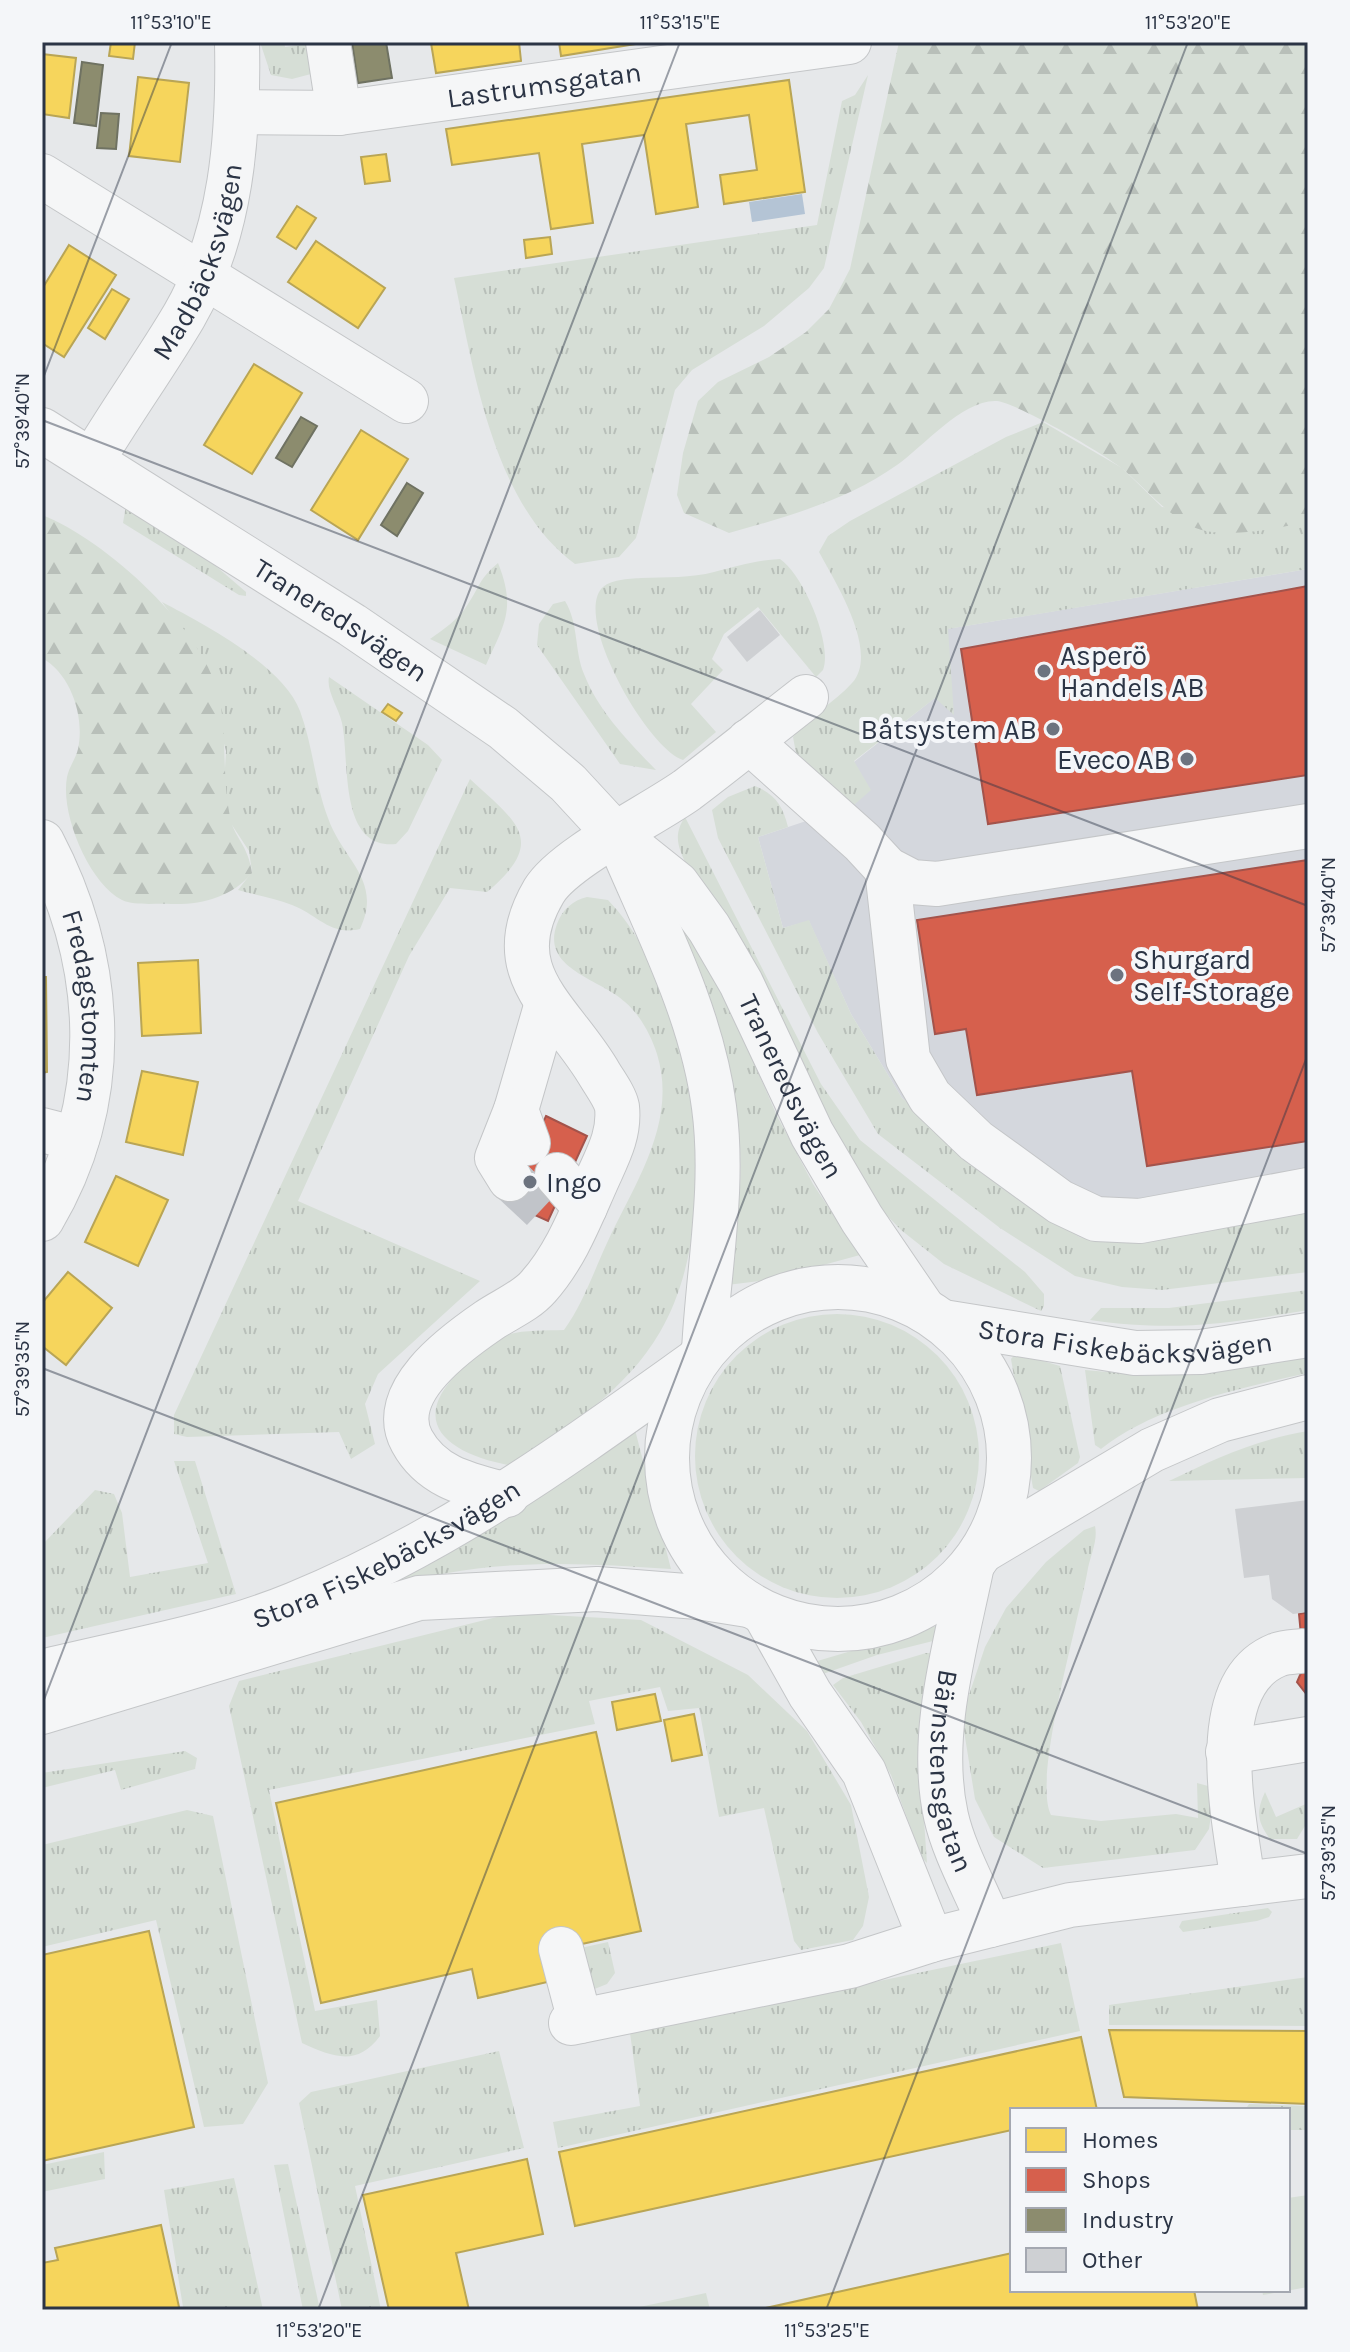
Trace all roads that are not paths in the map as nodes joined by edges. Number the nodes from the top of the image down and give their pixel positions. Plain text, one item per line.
1 (237, 42) edge
2 (328, 42) edge
3 (849, 42) edge
4 (238, 112) junction
5 (339, 113) junction
6 (42, 176) edge
7 (204, 274) junction
8 (406, 401) dead end
9 (42, 430) edge
10 (92, 461) junction
11 (806, 697) dead end
12 (749, 741) junction
13 (1308, 826) edge
14 (617, 836) junction
15 (42, 842) edge
16 (887, 869) junction
17 (547, 1003) junction
18 (59, 1134) edge
19 (518, 1144) dead end
20 (1308, 1190) edge
21 (42, 1219) edge
22 (934, 1316) junction
23 (1308, 1335) edge
24 (700, 1356) junction
25 (1308, 1397) edge
26 (507, 1495) junction
27 (977, 1558) junction
28 (758, 1610) junction
29 (1302, 1651) dead end
30 (42, 1672) edge
31 (42, 1712) edge
32 (1308, 1739) edge
33 (1228, 1752) junction
34 (1308, 1876) edge
35 (1243, 1884) junction
36 (990, 1925) junction
37 (931, 1940) junction
38 (561, 1949) dead end

1 - 4 street, Madbäcksvägen
2 - 5 street
3 - 5 street, Lastrumsgatan
4 - 5 street, Lastrumsgatan
4 - 7 street, Madbäcksvägen
6 - 7 street
7 - 8 street
7 - 10 street, Madbäcksvägen
9 - 10 street, Traneredsvägen
10 - 14 street, Traneredsvägen
11 - 12 street
12 - 14 street
12 - 16 street
13 - 16 street
14 - 17 street
14 - 22 street, Traneredsvägen
14 - 24 street, Traneredsvägen
15 - 18 street, Fredagstomten
16 - 20 street
17 - 19 street
17 - 26 street
18 - 21 street, Fredagstomten
22 - 23 street, Stora Fiskebäcksvägen
22 - 24 street
22 - 27 street
24 - 26 street, Stora Fiskebäcksvägen
24 - 28 street
25 - 27 street
26 - 30 street, Stora Fiskebäcksvägen
27 - 28 street, Stora Fiskebäcksvägen
27 - 36 street, Bärnstensgatan
28 - 31 street, Stora Fiskebäcksvägen
28 - 37 street
29 - 33 street
32 - 33 street
33 - 35 street
34 - 35 street
35 - 36 street
36 - 37 street
37 - 38 street

